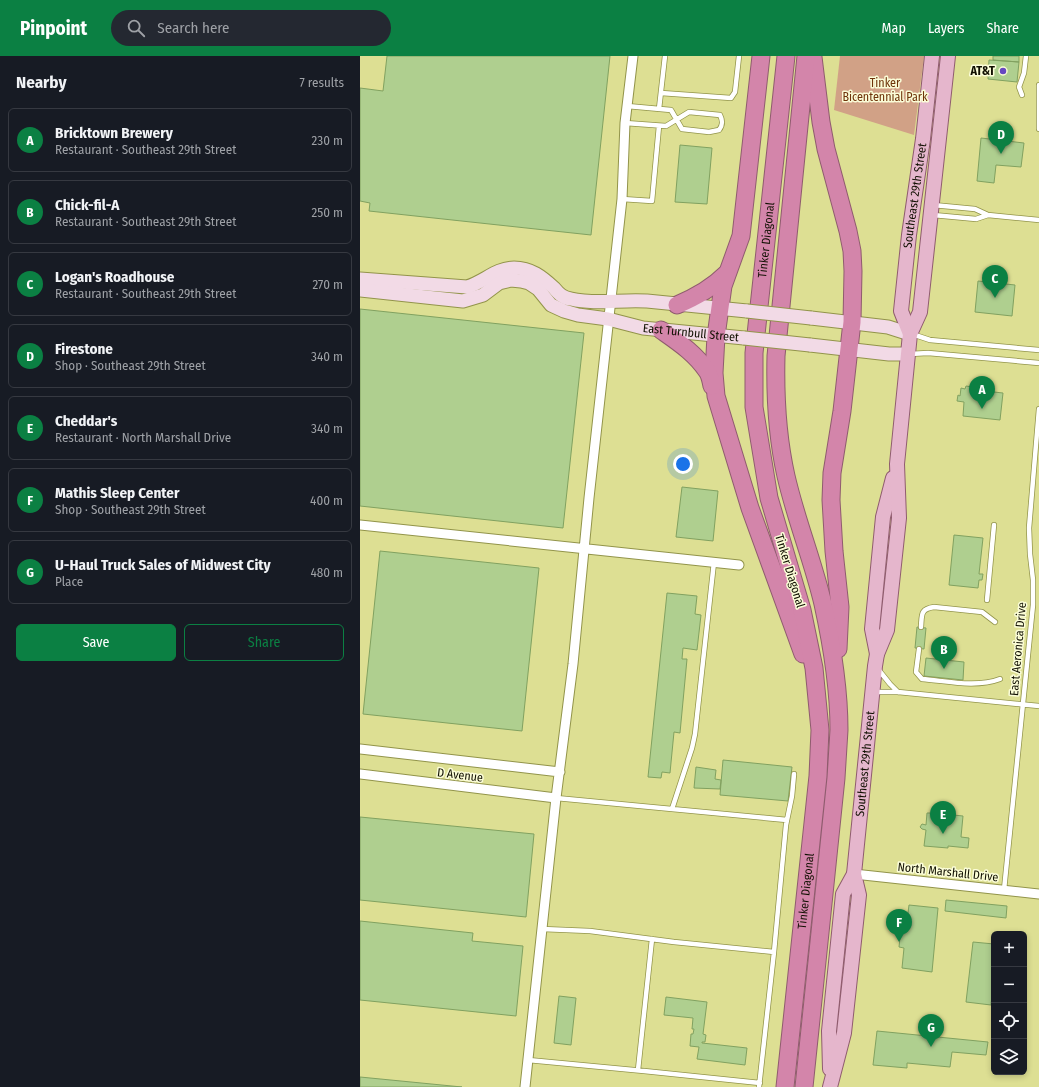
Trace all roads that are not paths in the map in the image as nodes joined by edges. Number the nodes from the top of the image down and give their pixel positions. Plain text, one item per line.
1 (633, 56) edge
2 (665, 56) edge
3 (739, 56) edge
4 (761, 56) edge
5 (786, 56) edge
6 (806, 56) edge
7 (813, 56) edge
8 (932, 56) edge
9 (948, 56) edge
10 (1026, 56) edge
11 (1039, 85) edge
12 (661, 92) junction
13 (1022, 95) dead end
14 (627, 106) junction
15 (659, 109) junction
16 (676, 119) junction
17 (625, 123) junction
18 (659, 126) junction
19 (1039, 129) edge
20 (622, 199) junction
21 (931, 210) junction
22 (988, 215) junction
23 (1039, 220) edge
24 (726, 274) junction
25 (360, 279) edge
26 (360, 290) edge
27 (610, 302) junction
28 (678, 305) junction
29 (719, 308) junction
30 (608, 319) junction
31 (852, 322) junction
32 (661, 330) junction
33 (910, 334) junction
34 (716, 336) junction
35 (849, 350) junction
36 (1039, 350) edge
37 (908, 354) junction
38 (1039, 363) edge
39 (716, 396) junction
40 (1039, 410) edge
41 (360, 525) edge
42 (994, 525) dead end
43 (585, 548) junction
44 (714, 562) junction
45 (739, 565) dead end
46 (987, 600) dead end
47 (995, 622) dead end
48 (921, 627) dead end
49 (919, 648) dead end
50 (876, 660) junction
51 (1000, 679) dead end
52 (873, 692) junction
53 (898, 692) junction
54 (837, 693) junction
55 (818, 694) junction
56 (1023, 705) junction
57 (1039, 706) edge
58 (360, 749) edge
59 (560, 772) junction
60 (360, 774) edge
61 (794, 774) dead end
62 (556, 798) junction
63 (672, 809) junction
64 (787, 820) junction
65 (854, 874) junction
66 (1004, 890) junction
67 (1039, 894) edge
68 (542, 929) junction
69 (652, 939) junction
70 (774, 952) junction
71 (528, 1060) junction
72 (638, 1070) junction
73 (759, 1085) edge
74 (525, 1087) edge
75 (785, 1087) edge
76 (804, 1087) edge
77 (830, 1087) edge

1 - 14 street
2 - 12 lane
3 - 12 lane
4 - 24 highway
5 - 55 highway, Tinker Diagonal
6 - 54 highway, Tinker Diagonal
7 - 31 highway
8 - 33 main road, Southeast 29th Street
9 - 21 main road, Southeast 29th Street
10 - 13 lane
11 - 19 lane
12 - 15 lane
14 - 15 lane
14 - 17 street
15 - 16 lane
16 - 16 lane
16 - 18 lane
17 - 18 lane
17 - 20 street
18 - 20 lane
20 - 27 street
21 - 22 lane
21 - 22 lane
21 - 33 main road, Southeast 29th Street
22 - 23 lane
24 - 28 highway
24 - 29 highway
25 - 27 street
26 - 30 street, East Turnbull Street
27 - 28 street
27 - 30 street
28 - 29 street
29 - 31 street, bridge
29 - 34 highway
30 - 32 street, East Turnbull Street
30 - 43 street
31 - 33 street
31 - 35 highway
32 - 34 street, East Turnbull Street
32 - 39 highway
33 - 36 lane
33 - 37 main road, Southeast 29th Street
34 - 35 street, East Turnbull Street, bridge
34 - 39 highway
35 - 37 street, East Turnbull Street
35 - 54 highway
37 - 38 lane, East Turnbull Street
37 - 50 main road, Southeast 29th Street
39 - 55 highway
40 - 56 lane, East Aeronica Drive
41 - 43 street
42 - 46 lane
43 - 44 street
43 - 59 street
44 - 45 street
44 - 63 lane
47 - 48 lane
49 - 51 lane
50 - 52 main road, Southeast 29th Street
50 - 53 lane
52 - 53 lane
52 - 65 main road, Southeast 29th Street
53 - 56 lane
54 - 76 highway, Tinker Diagonal
55 - 75 highway, Tinker Diagonal
56 - 57 lane
56 - 66 lane, East Aeronica Drive
58 - 59 street
59 - 62 street
60 - 62 street, D Avenue
61 - 64 lane
62 - 63 lane
62 - 68 street
63 - 64 lane
64 - 70 lane
65 - 66 street, North Marshall Drive
65 - 77 main road, Southeast 29th Street
66 - 67 street, North Marshall Drive
68 - 69 lane
68 - 71 street
69 - 70 lane
69 - 72 lane
70 - 73 lane
71 - 72 lane
71 - 74 street
72 - 73 lane

